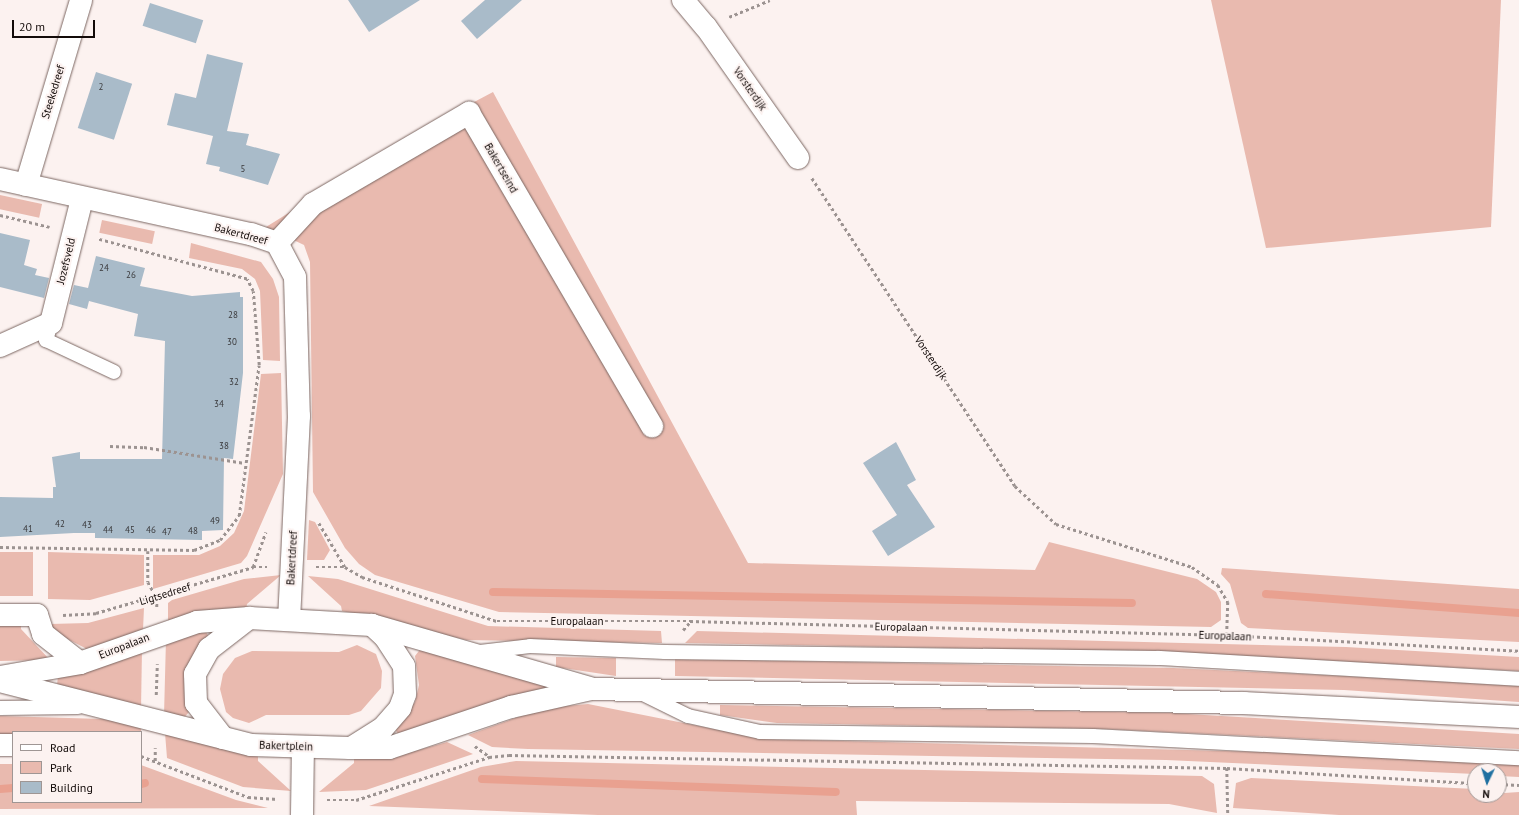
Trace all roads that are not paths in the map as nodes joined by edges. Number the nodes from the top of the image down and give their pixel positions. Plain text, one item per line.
1 (81, 0) edge
2 (683, 0) edge
3 (798, 158) road end
4 (0, 179) edge
5 (26, 185) junction
6 (82, 199) junction
7 (277, 243) junction
8 (51, 323) junction
9 (0, 346) edge
10 (114, 372) dead end
11 (652, 426) dead end
12 (0, 615) edge
13 (249, 618) junction
14 (289, 620) junction
15 (372, 625) junction
16 (471, 653) junction
17 (80, 663) junction
18 (0, 677) edge
19 (1519, 679) edge
20 (0, 681) edge
21 (591, 689) junction
22 (632, 689) junction
23 (108, 707) junction
24 (0, 708) edge
25 (1519, 717) edge
26 (223, 738) junction
27 (0, 745) edge
28 (12, 745) edge
29 (303, 747) junction
30 (350, 748) junction
31 (1519, 758) edge
32 (302, 815) edge

1 - 5 main road, Steekedreef
2 - 3 main road, Vorsterdijk
4 - 5 main road, Bakertdreef
5 - 6 main road, Bakertdreef
6 - 7 main road, Bakertdreef
6 - 8 main road, Jozefsveld
7 - 11 main road, Bakertseind
7 - 14 main road, Bakertdreef
8 - 9 main road
8 - 10 lane, Jozefsveld
12 - 17 main road
13 - 14 main road
13 - 17 main road, Europalaan
13 - 26 main road
14 - 15 main road
15 - 16 main road
15 - 30 main road
16 - 19 lane
16 - 21 main road
17 - 18 main road, Europalaan
20 - 23 main road
21 - 22 main road
21 - 30 main road
22 - 25 main road
22 - 31 lane
23 - 24 lane
23 - 26 main road
26 - 29 main road, Bakertplein
27 - 28 main road
29 - 30 main road, Bakertplein
29 - 32 main road

